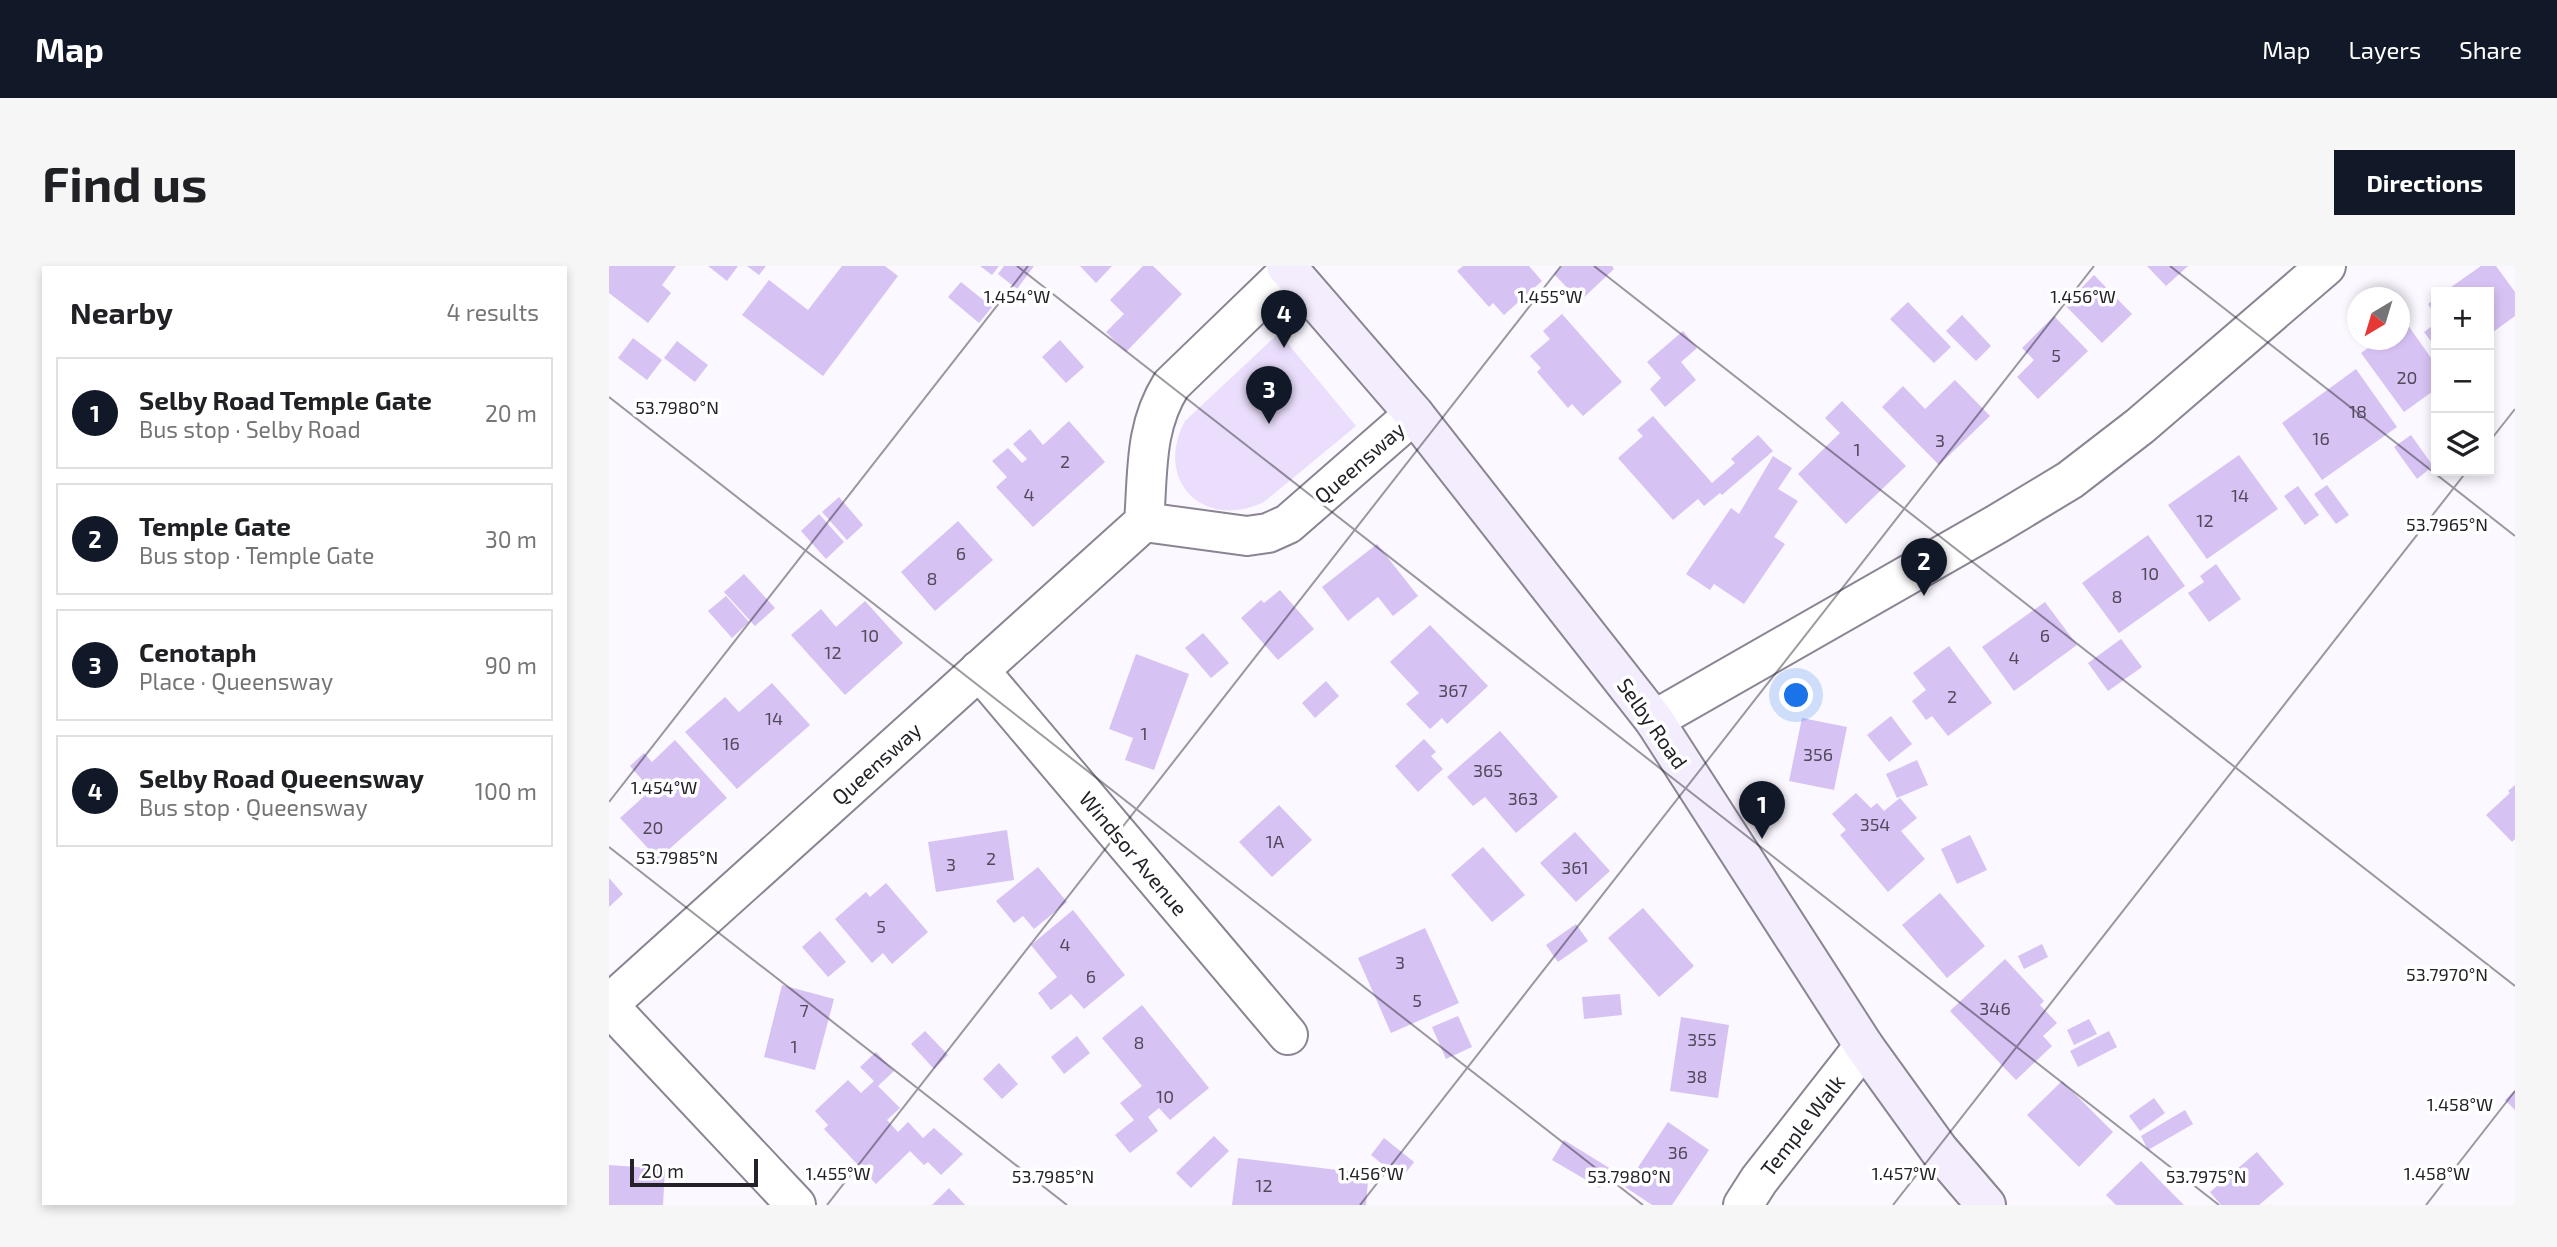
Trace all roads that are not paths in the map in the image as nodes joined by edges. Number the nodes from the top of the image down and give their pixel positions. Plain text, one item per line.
1 (2326, 266) edge
2 (1288, 268) edge
3 (1414, 414) junction
4 (1144, 522) junction
5 (979, 670) junction
6 (1654, 720) junction
7 (609, 1005) edge
8 (1288, 1035) dead end
9 (1864, 1046) junction
10 (796, 1205) edge
11 (1743, 1205) edge
12 (1986, 1205) edge

1 - 6 street
2 - 3 main road, Selby Road
2 - 4 street
3 - 4 street, Queensway
3 - 6 main road, Selby Road
4 - 5 street, Queensway
5 - 7 street, Queensway
5 - 8 street, Windsor Avenue
6 - 9 main road, Selby Road
7 - 10 street
9 - 11 street, Temple Walk
9 - 12 main road, Selby Road

